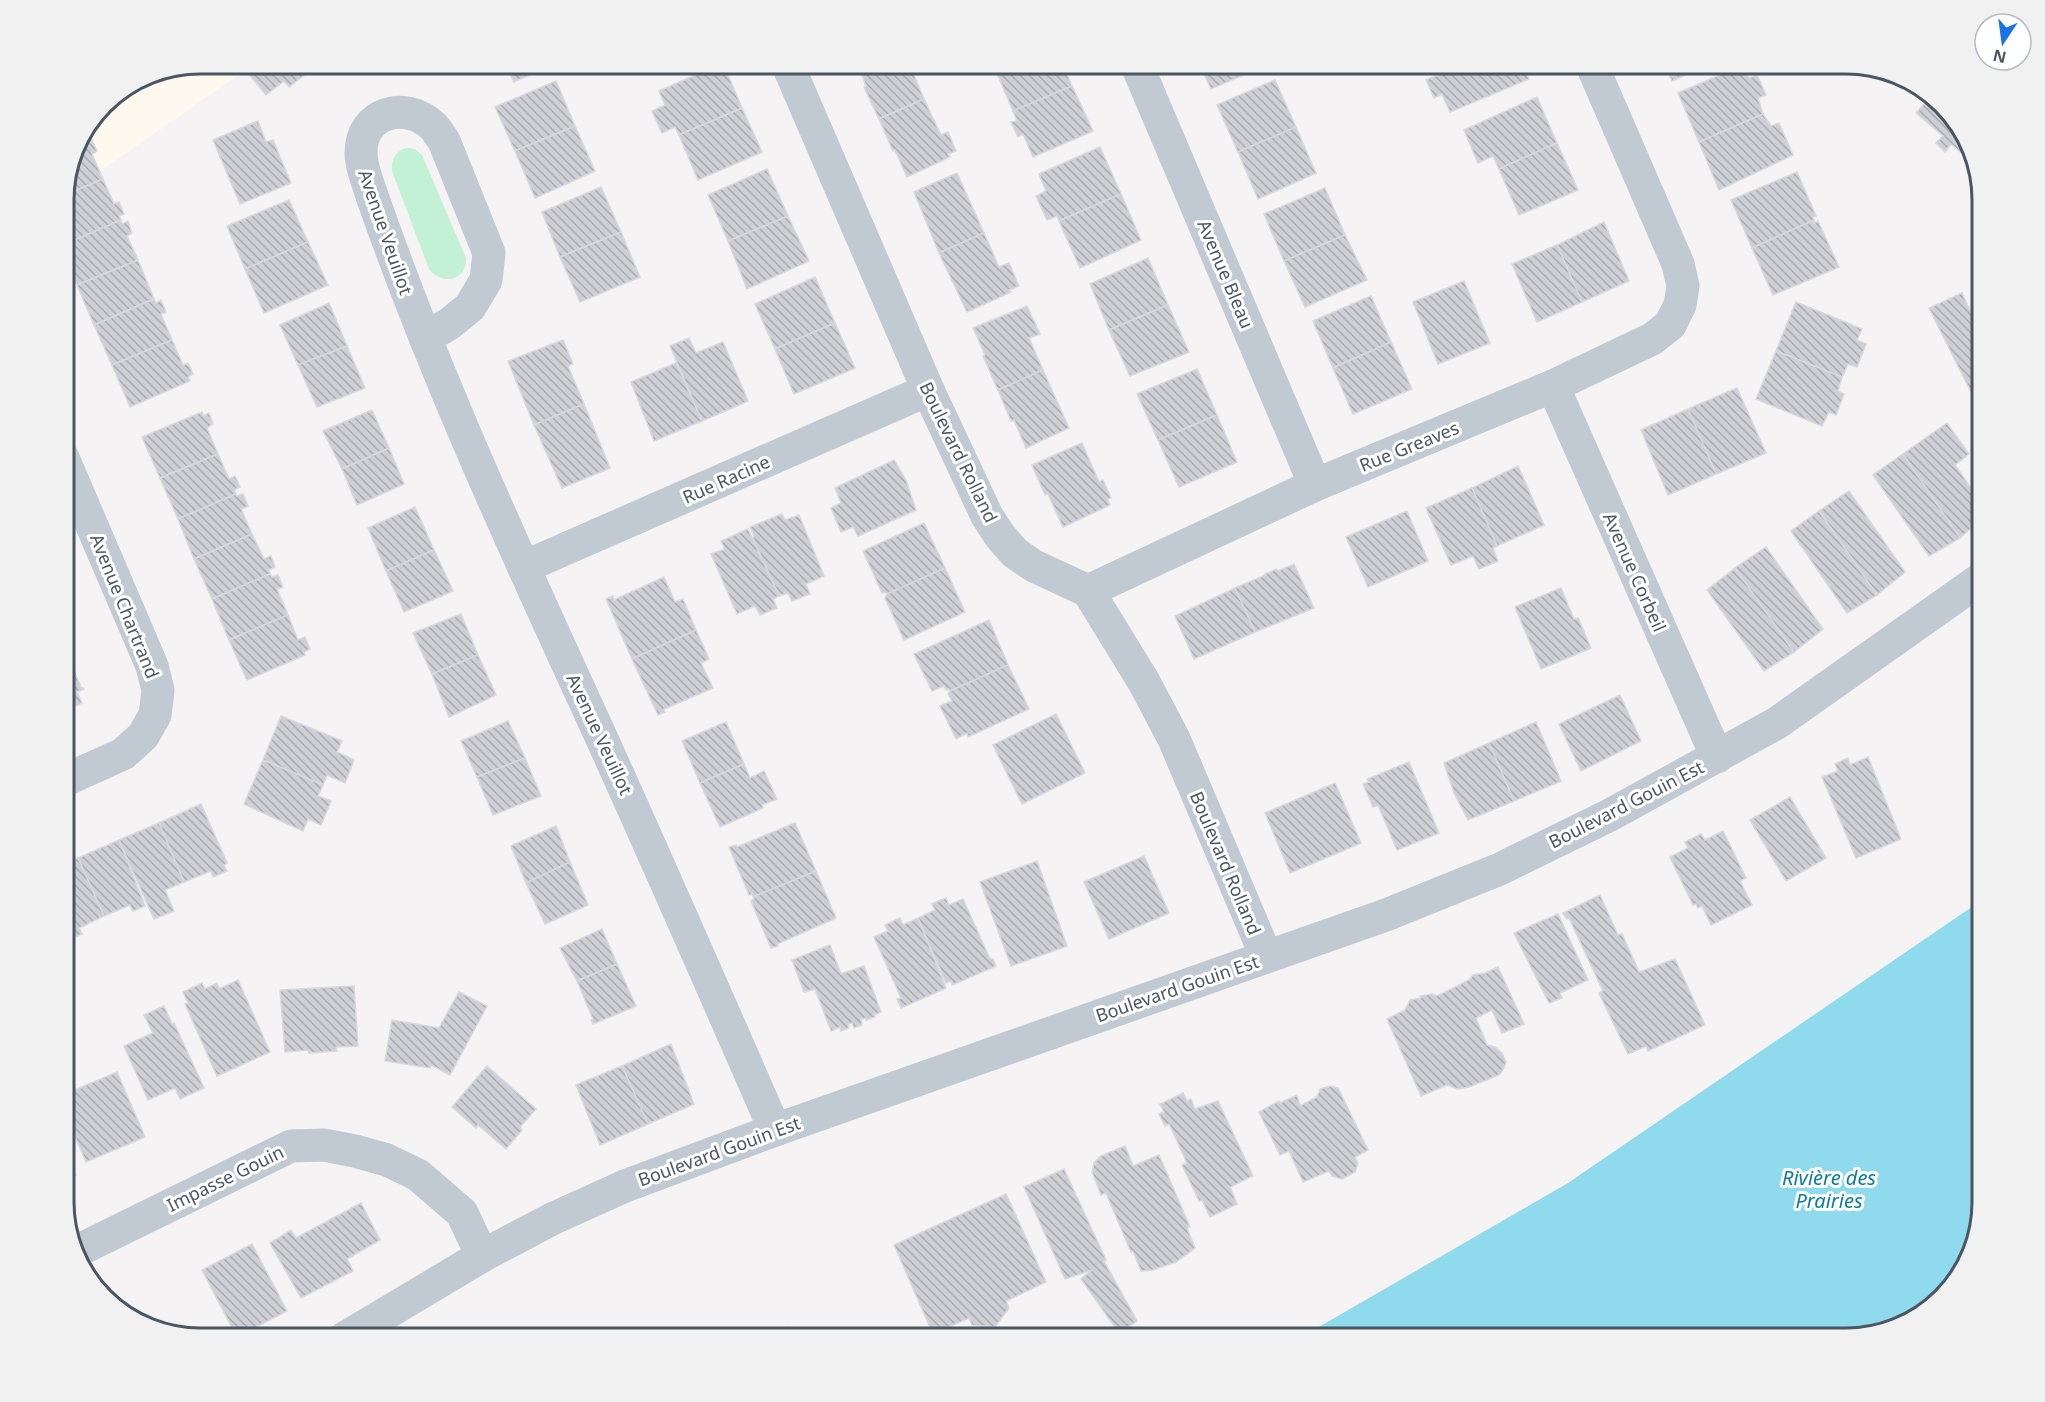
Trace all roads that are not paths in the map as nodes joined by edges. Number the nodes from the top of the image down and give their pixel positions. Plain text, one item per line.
1 (792, 74) edge
2 (1141, 74) edge
3 (1596, 74) edge
4 (425, 338) junction
5 (1553, 386) junction
6 (928, 390) junction
7 (74, 484) edge
8 (1315, 485) junction
9 (524, 567) junction
10 (1972, 585) edge
11 (1088, 591) junction
12 (1717, 757) junction
13 (74, 776) edge
14 (1266, 956) junction
15 (775, 1130) junction
16 (82, 1249) edge
17 (482, 1256) junction
18 (361, 1328) edge

1 - 6 street, Boulevard Rolland
2 - 8 street, Avenue Bleau
3 - 5 street, Rue Greaves
4 - 4 street, Avenue Veuillot
4 - 9 street, Avenue Veuillot
5 - 8 street, Rue Greaves
5 - 12 street, Avenue Corbeil
6 - 9 street, Rue Racine
6 - 11 street, Boulevard Rolland
7 - 13 street, Avenue Chartrand
8 - 11 street, Rue Greaves
9 - 15 street, Avenue Veuillot
10 - 12 street, Boulevard Gouin Est
11 - 14 street, Boulevard Rolland
12 - 14 street, Boulevard Gouin Est
14 - 15 street, Boulevard Gouin Est
15 - 17 street, Boulevard Gouin Est
16 - 17 street, Impasse Gouin
17 - 18 street, Boulevard Gouin Est

